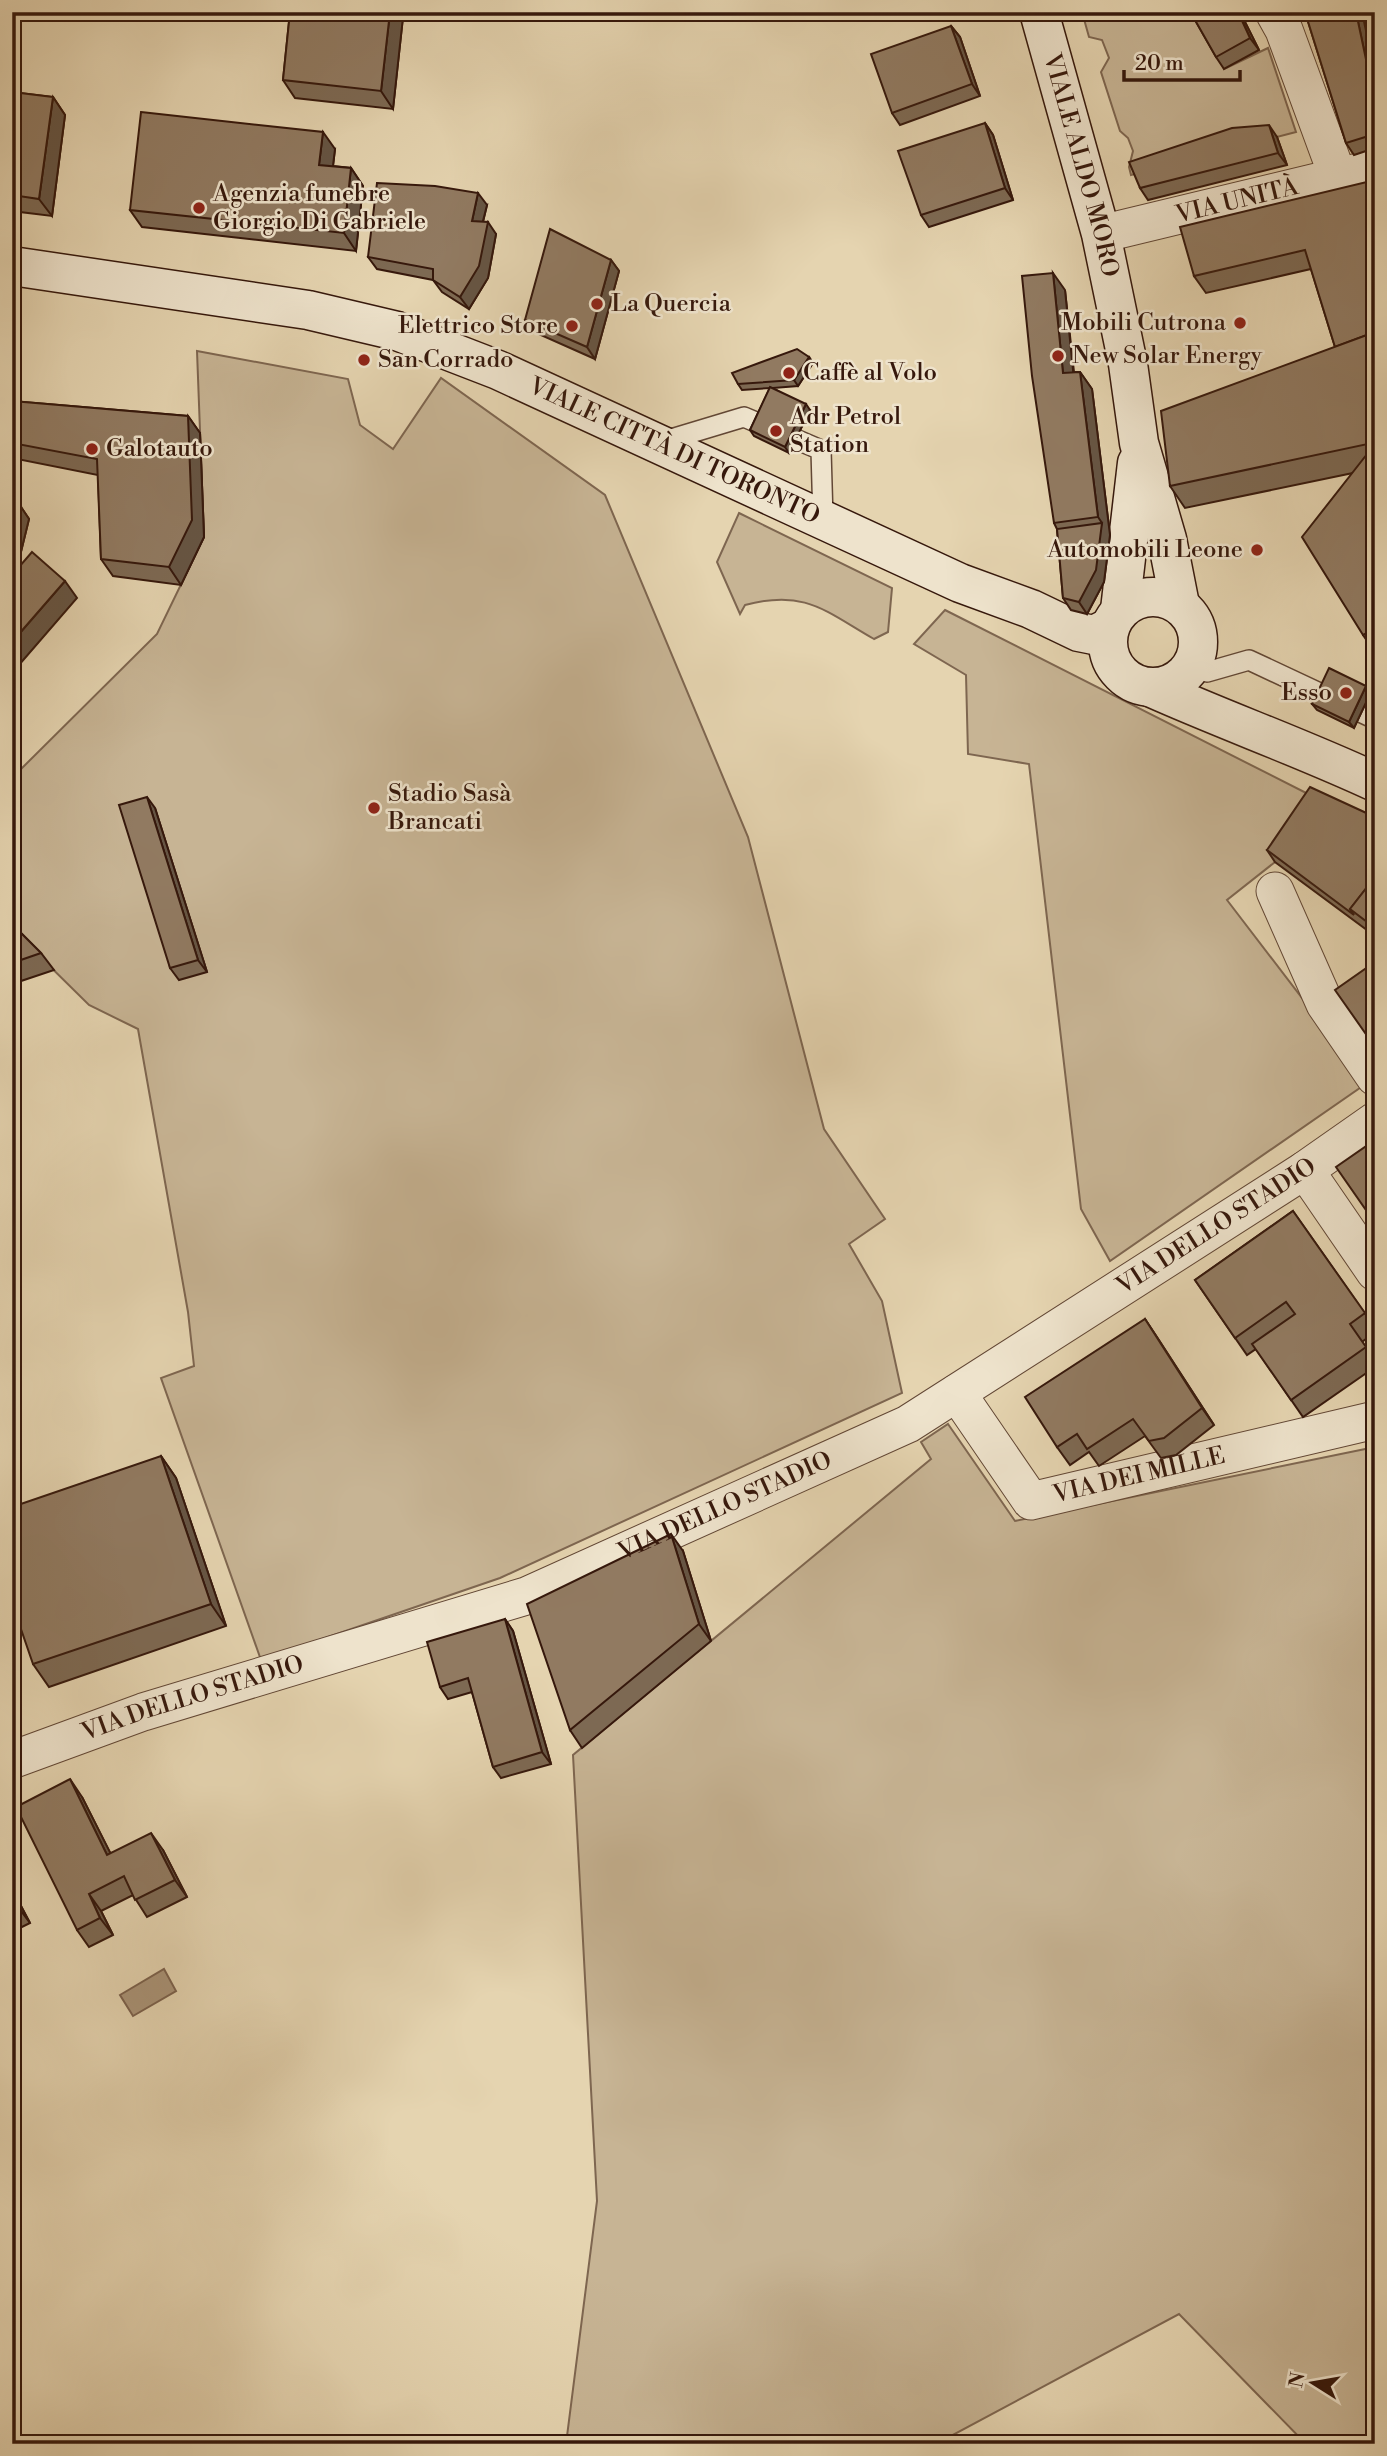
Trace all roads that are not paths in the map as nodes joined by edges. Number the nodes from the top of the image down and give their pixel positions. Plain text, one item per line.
1 (1039, 12) edge
2 (1274, 12) edge
3 (1375, 168) edge
4 (1338, 177) junction
5 (1101, 234) junction
6 (12, 266) edge
7 (657, 443) junction
8 (1139, 443) junction
9 (823, 519) junction
10 (960, 583) junction
11 (1180, 605) junction
12 (1115, 619) junction
13 (1203, 655) junction
14 (1135, 680) junction
15 (1375, 719) edge
16 (1298, 746) junction
17 (1375, 782) edge
18 (1275, 891) dead end
19 (1375, 1077) edge
20 (1375, 1121) edge
21 (1305, 1170) junction
22 (1375, 1272) edge
23 (957, 1393) junction
24 (1375, 1420) edge
25 (12, 1760) edge

1 - 5 street, VIALE ALDO MORO
2 - 4 street
3 - 4 street, VIA UNITÀ
4 - 5 street, VIA UNITÀ
5 - 8 street, VIALE ALDO MORO
6 - 7 street, VIALE CITTÀ DI TORONTO
7 - 9 street, VIALE CITTÀ DI TORONTO
7 - 9 lane
8 - 11 street
8 - 12 street
9 - 10 street, VIALE CITTÀ DI TORONTO
10 - 12 street
10 - 14 street
11 - 12 street
11 - 13 street
12 - 14 street
13 - 14 street
13 - 15 lane
13 - 16 street
14 - 16 street
16 - 17 street
18 - 19 street
20 - 21 street, VIA DELLO STADIO
21 - 22 street
21 - 23 street, VIA DELLO STADIO
23 - 24 street, VIA DEI MILLE
23 - 25 street, VIA DELLO STADIO

